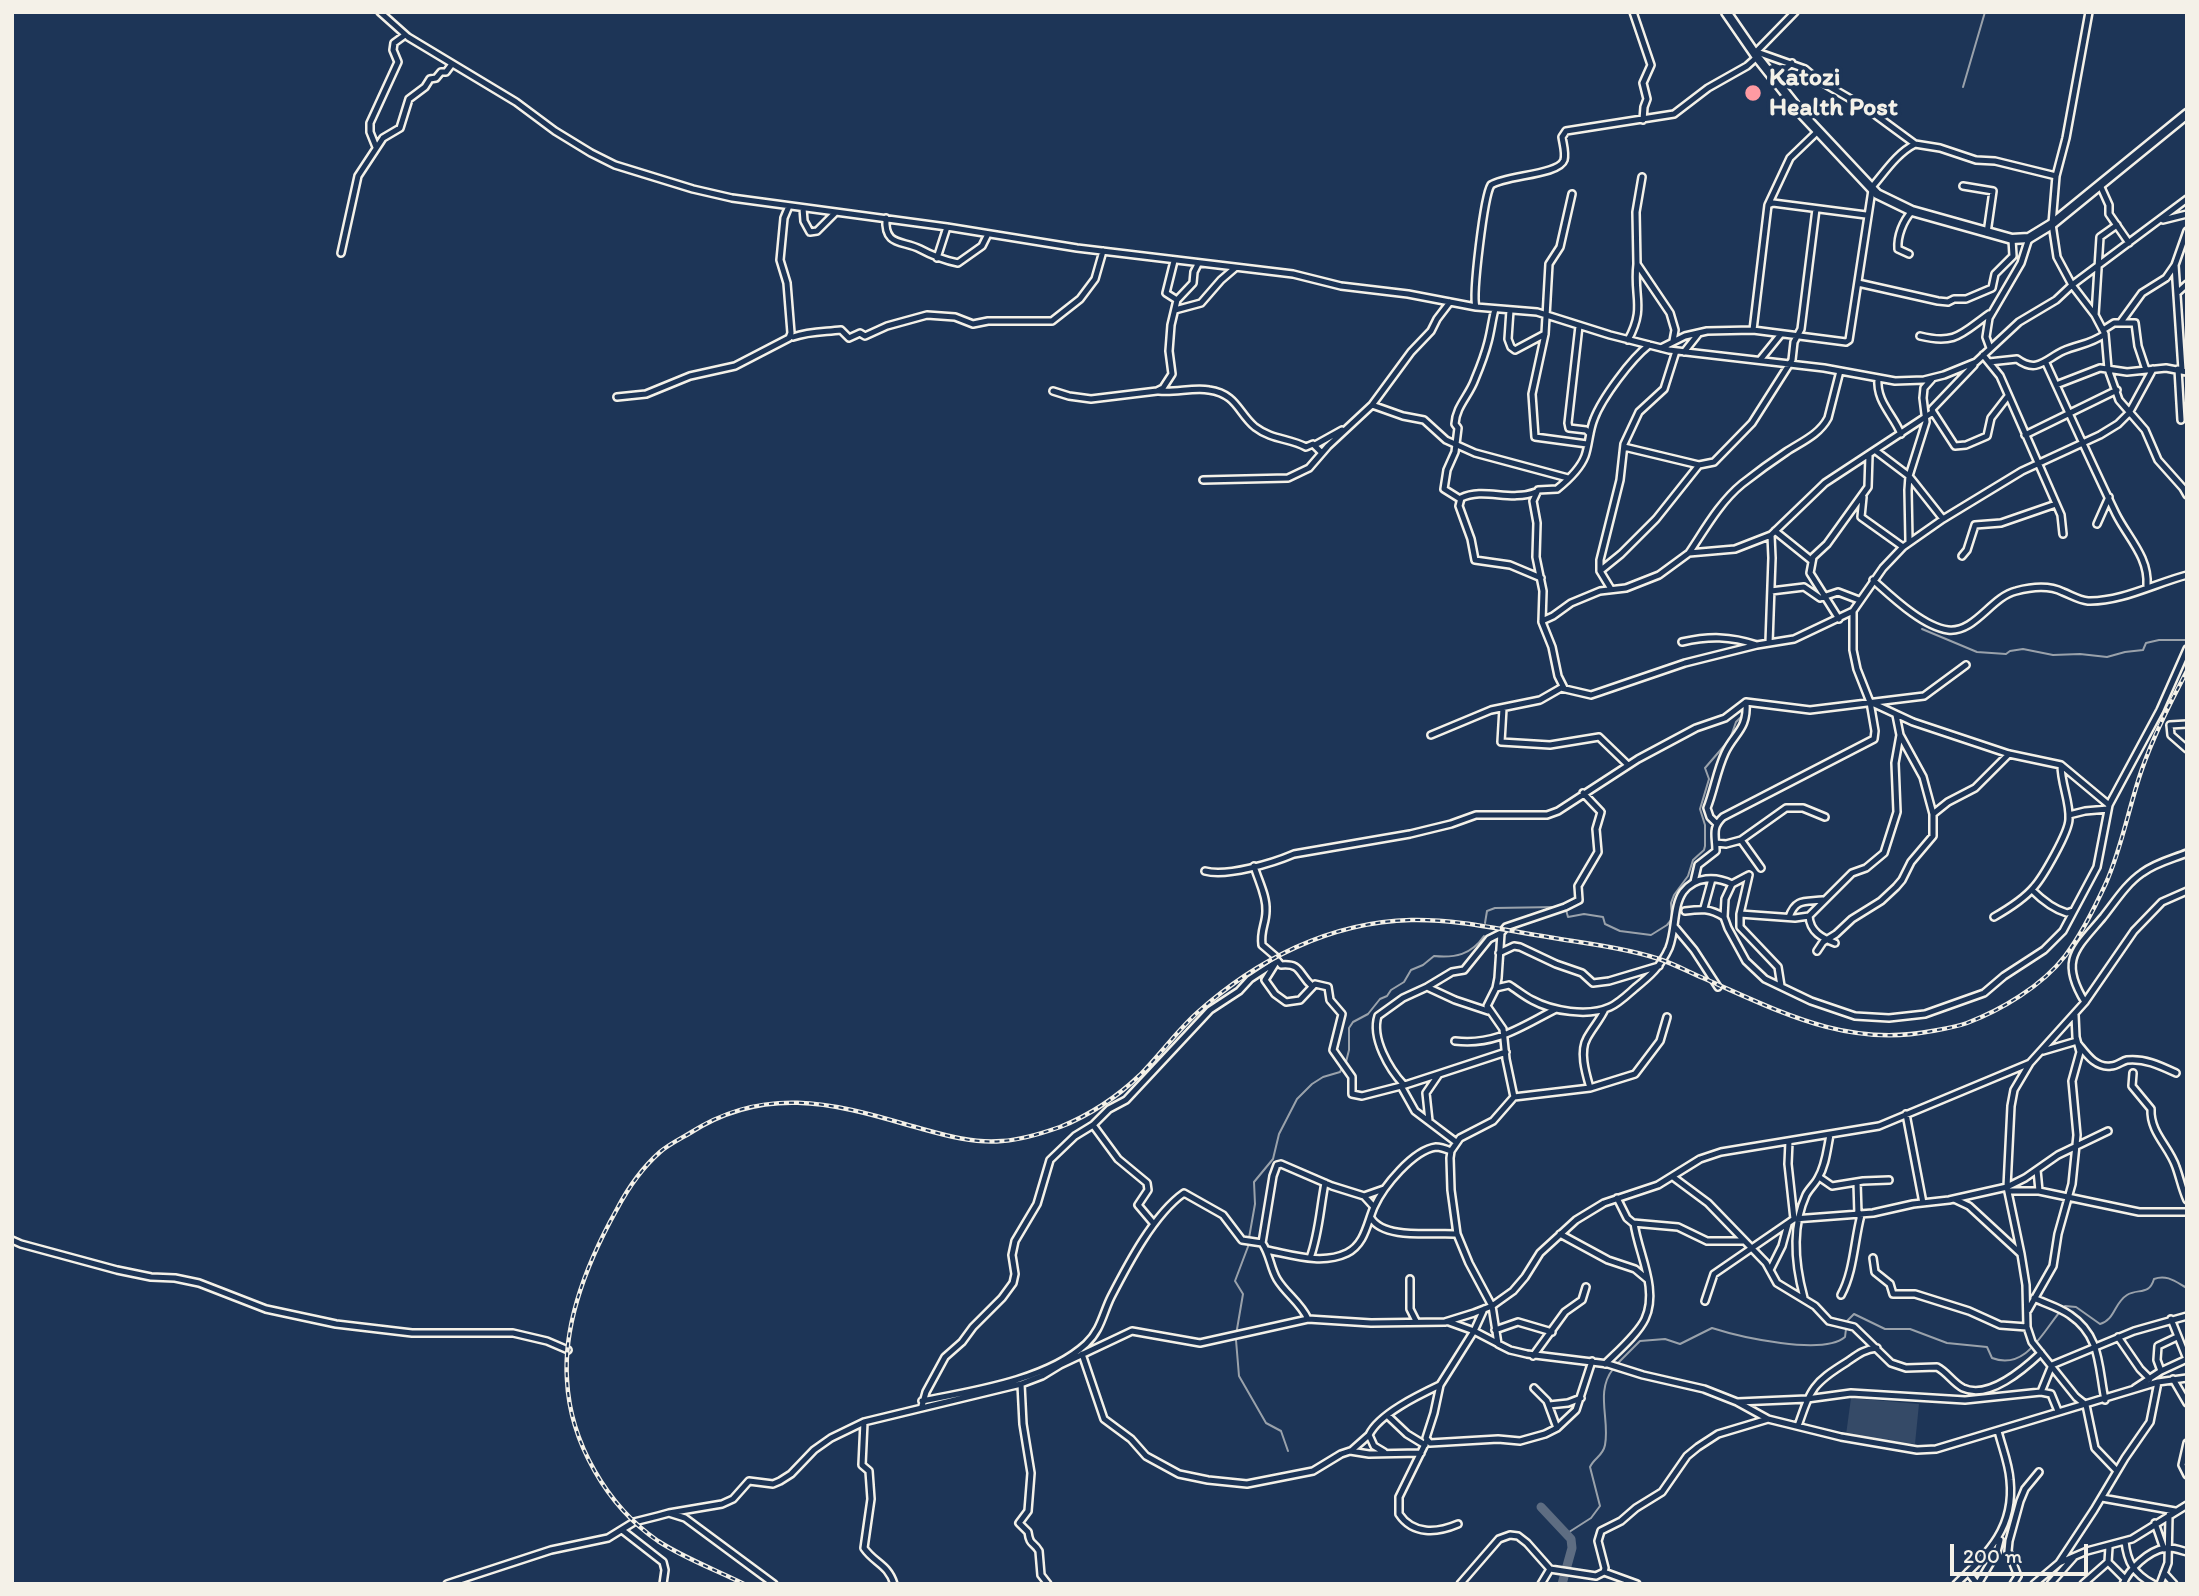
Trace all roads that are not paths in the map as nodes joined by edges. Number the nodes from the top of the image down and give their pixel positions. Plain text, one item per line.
1 (380, 12) edge
2 (1633, 12) edge
3 (1726, 12) edge
4 (1795, 12) edge
5 (2089, 12) edge
6 (405, 35) junction
7 (1756, 54) junction
8 (452, 64) junction
9 (1792, 64) junction
10 (1773, 79) junction
11 (2187, 114) edge
12 (1643, 120) junction
13 (1818, 132) junction
14 (1915, 144) junction
15 (376, 147) junction
16 (2056, 176) junction
17 (1642, 177) dead end
18 (2099, 185) junction
19 (1963, 186) dead end
20 (1872, 189) junction
21 (1572, 194) dead end
22 (2187, 199) edge
23 (1768, 205) junction
24 (789, 206) junction
25 (803, 208) junction
26 (1816, 209) junction
27 (1912, 211) junction
28 (835, 212) junction
29 (2187, 214) edge
30 (1866, 215) junction
31 (886, 219) junction
32 (2159, 221) junction
33 (2052, 224) junction
34 (2117, 225) junction
35 (947, 227) junction
36 (2187, 232) edge
37 (1987, 233) junction
38 (988, 234) junction
39 (2029, 238) junction
40 (2012, 239) junction
41 (2129, 243) junction
42 (1103, 251) junction
43 (341, 253) dead end
44 (1909, 254) dead end
45 (937, 258) junction
46 (1174, 261) junction
47 (1198, 264) junction
48 (1637, 264) junction
49 (2098, 265) junction
50 (2175, 265) junction
51 (1235, 268) junction
52 (1858, 283) junction
53 (2187, 284) edge
54 (2072, 285) junction
55 (2177, 293) junction
56 (1177, 300) junction
57 (1450, 302) junction
58 (1476, 307) junction
59 (1495, 309) junction
60 (1175, 310) junction
61 (1510, 310) junction
62 (1992, 312) junction
63 (1546, 314) junction
64 (2095, 315) junction
65 (2178, 319) junction
66 (2121, 322) junction
67 (2187, 325) edge
68 (1579, 326) junction
69 (1753, 330) junction
70 (1699, 332) junction
71 (2104, 332) junction
72 (1545, 334) junction
73 (1781, 334) junction
74 (1799, 336) junction
75 (1920, 336) dead end
76 (793, 337) dead end
77 (1628, 340) junction
78 (1673, 341) junction
79 (1648, 345) junction
80 (1661, 348) junction
81 (1990, 348) junction
82 (1676, 351) junction
83 (1684, 352) junction
84 (1983, 355) junction
85 (1760, 360) junction
86 (1976, 362) junction
87 (1990, 362) junction
88 (2046, 363) junction
89 (1788, 365) junction
90 (2108, 369) junction
91 (2150, 370) junction
92 (2182, 370) edge
93 (1840, 371) junction
94 (1878, 378) junction
95 (1933, 378) junction
96 (2056, 385) junction
97 (2117, 390) junction
98 (1053, 391) dead end
99 (1159, 391) junction
100 (2008, 396) junction
101 (617, 397) dead end
102 (1372, 405) junction
103 (1933, 412) junction
104 (2129, 413) junction
105 (1924, 415) junction
106 (2070, 415) junction
107 (2181, 420) dead end
108 (1348, 428) junction
109 (1590, 434) junction
110 (1901, 434) junction
111 (2025, 435) junction
112 (2083, 443) junction
113 (1456, 444) junction
114 (1587, 444) junction
115 (1315, 445) junction
116 (1624, 447) junction
117 (1877, 451) junction
118 (1322, 453) junction
119 (1869, 455) junction
120 (2038, 463) junction
121 (1699, 465) junction
122 (1909, 476) junction
123 (1568, 478) junction
124 (1203, 480) dead end
125 (1536, 492) junction
126 (1864, 494) junction
127 (2187, 495) edge
128 (2109, 497) junction
129 (1460, 499) junction
130 (2056, 504) junction
131 (1943, 519) junction
132 (2097, 524) dead end
133 (1773, 533) junction
134 (2063, 534) dead end
135 (1909, 541) junction
136 (1903, 547) junction
137 (1689, 553) junction
138 (1962, 556) dead end
139 (1811, 560) junction
140 (1600, 571) junction
141 (2187, 575) edge
142 (1541, 578) junction
143 (1873, 580) junction
144 (2147, 586) junction
145 (1611, 589) junction
146 (1771, 591) junction
147 (1825, 596) junction
148 (1859, 600) junction
149 (1853, 611) junction
150 (1839, 619) junction
151 (1542, 621) junction
152 (1682, 642) dead end
153 (1769, 643) junction
154 (1757, 645) junction
155 (2187, 649) edge
156 (1966, 665) dead end
157 (1564, 688) junction
158 (1746, 702) junction
159 (1870, 702) junction
160 (1503, 708) junction
161 (1896, 715) junction
162 (2187, 724) edge
163 (1431, 735) dead end
164 (1900, 735) junction
165 (2187, 749) edge
166 (2009, 754) junction
167 (1628, 765) junction
168 (2061, 765) junction
169 (1583, 793) junction
170 (2108, 807) junction
171 (1933, 814) junction
172 (2069, 815) junction
173 (1825, 817) dead end
174 (1716, 823) junction
175 (1741, 840) junction
176 (1716, 843) junction
177 (2187, 853) edge
178 (1254, 866) junction
179 (1761, 868) dead end
180 (1205, 871) dead end
181 (1712, 879) junction
182 (1694, 882) junction
183 (1732, 884) junction
184 (2032, 890) junction
185 (2187, 891) edge
186 (1824, 900) junction
187 (1704, 908) junction
188 (1685, 911) dead end
189 (2073, 911) junction
190 (1740, 914) junction
191 (1809, 916) junction
192 (1724, 917) junction
193 (1789, 917) junction
194 (1994, 917) dead end
195 (1739, 923) junction
196 (1674, 926) junction
197 (1728, 929) junction
198 (1501, 933) junction
199 (1826, 939) junction
200 (1835, 943) dead end
201 (1817, 951) dead end
202 (1499, 953) junction
203 (1276, 962) junction
204 (1659, 966) junction
205 (1312, 986) junction
206 (1782, 986) junction
207 (1427, 987) junction
208 (1718, 987) dead end
209 (1496, 988) junction
210 (2085, 1002) junction
211 (1556, 1009) junction
212 (1605, 1009) junction
213 (1488, 1011) junction
214 (2074, 1015) junction
215 (1667, 1017) dead end
216 (1505, 1036) junction
217 (1455, 1041) dead end
218 (2078, 1043) junction
219 (2041, 1051) junction
220 (1506, 1052) junction
221 (2030, 1063) junction
222 (2133, 1073) dead end
223 (2176, 1073) dead end
224 (1439, 1074) junction
225 (1402, 1086) junction
226 (1590, 1088) junction
227 (1514, 1097) junction
228 (1906, 1114) junction
229 (1429, 1121) junction
230 (1093, 1125) junction
231 (2108, 1131) dead end
232 (1830, 1135) junction
233 (1456, 1142) junction
234 (1789, 1142) junction
235 (2076, 1147) junction
236 (1451, 1151) junction
237 (2037, 1170) junction
238 (1673, 1177) junction
239 (1819, 1177) junction
240 (1889, 1180) dead end
241 (1857, 1182) junction
242 (1325, 1183) junction
243 (1384, 1189) junction
244 (2007, 1189) junction
245 (2039, 1191) junction
246 (1364, 1196) junction
247 (1617, 1198) junction
248 (2068, 1198) junction
249 (1954, 1199) junction
250 (2187, 1200) edge
251 (1923, 1203) junction
252 (1374, 1207) junction
253 (2187, 1212) edge
254 (1860, 1215) junction
255 (1371, 1218) junction
256 (1796, 1219) junction
257 (1634, 1223) junction
258 (1154, 1224) junction
259 (1788, 1224) junction
260 (1457, 1234) junction
261 (1560, 1234) junction
262 (12, 1240) edge
263 (1743, 1241) junction
264 (1262, 1243) junction
265 (1751, 1249) junction
266 (1267, 1250) junction
267 (2021, 1254) junction
268 (1310, 1258) junction
269 (1874, 1258) dead end
270 (1770, 1270) junction
271 (1410, 1279) dead end
272 (1647, 1279) junction
273 (1586, 1287) dead end
274 (1841, 1295) dead end
275 (1804, 1298) junction
276 (2034, 1298) junction
277 (1706, 1300) dead end
278 (1492, 1306) junction
279 (1484, 1309) junction
280 (2027, 1312) junction
281 (2187, 1316) edge
282 (1308, 1319) junction
283 (2171, 1319) junction
284 (1416, 1321) junction
285 (1446, 1322) junction
286 (2027, 1328) junction
287 (1495, 1330) junction
288 (1474, 1331) junction
289 (1552, 1332) junction
290 (2118, 1337) junction
291 (2177, 1337) junction
292 (1498, 1344) junction
293 (1877, 1348) junction
294 (2096, 1348) junction
295 (568, 1350) dead end
296 (2041, 1353) junction
297 (1082, 1354) junction
298 (1533, 1356) junction
299 (2187, 1359) edge
300 (1592, 1361) junction
301 (1605, 1364) junction
302 (2052, 1365) junction
303 (2161, 1371) junction
304 (2187, 1378) edge
305 (2173, 1379) junction
306 (2154, 1381) junction
307 (1021, 1384) junction
308 (1440, 1385) junction
309 (1534, 1388) dead end
310 (2041, 1392) junction
311 (1581, 1398) junction
312 (1807, 1399) junction
313 (2105, 1400) junction
314 (1737, 1402) junction
315 (2187, 1403) edge
316 (922, 1404) junction
317 (1549, 1405) junction
318 (2086, 1405) junction
319 (2058, 1411) junction
320 (1388, 1416) junction
321 (1768, 1419) junction
322 (864, 1422) junction
323 (1798, 1426) junction
324 (1557, 1428) junction
325 (1998, 1432) junction
326 (1369, 1435) junction
327 (1426, 1443) junction
328 (2187, 1443) edge
329 (1350, 1451) junction
330 (1384, 1452) junction
331 (1421, 1452) junction
332 (2117, 1471) junction
333 (2039, 1472) dead end
334 (2187, 1475) edge
335 (2102, 1498) junction
336 (2187, 1505) edge
337 (669, 1513) junction
338 (2172, 1513) junction
339 (2155, 1523) junction
340 (1458, 1524) dead end
341 (2170, 1529) junction
342 (622, 1530) junction
343 (2158, 1536) junction
344 (2000, 1537) junction
345 (2125, 1541) junction
346 (2109, 1547) junction
347 (2166, 1548) junction
348 (2187, 1552) edge
349 (2076, 1555) junction
350 (2108, 1562) junction
351 (2059, 1563) junction
352 (1550, 1569) junction
353 (2133, 1569) junction
354 (1604, 1572) junction
355 (1968, 1572) junction
356 (2164, 1573) junction
357 (2124, 1581) edge
358 (2170, 1582) edge
359 (447, 1584) edge
360 (663, 1584) edge
361 (774, 1584) edge
362 (894, 1584) edge
363 (1048, 1584) edge
364 (1460, 1584) edge
365 (1541, 1584) edge
366 (1637, 1584) edge
367 (1956, 1584) edge
368 (1978, 1584) edge
369 (2013, 1584) edge
370 (2034, 1584) edge
371 (2050, 1584) edge
372 (2083, 1584) edge
373 (2152, 1584) edge
374 (2160, 1584) edge

1 - 6 street
2 - 12 street
3 - 7 main road
4 - 7 street
5 - 16 street
6 - 8 street
6 - 15 street
7 - 9 street
7 - 10 main road
7 - 12 street
8 - 15 street
8 - 24 street
9 - 10 street
9 - 14 street
10 - 13 main road
11 - 18 main road
12 - 58 street
13 - 20 main road
13 - 23 street
14 - 16 street
14 - 20 street
15 - 43 street
16 - 33 street
17 - 48 street
18 - 33 main road
18 - 34 street
19 - 37 street
20 - 27 main road
20 - 30 street
21 - 63 street
22 - 32 street
23 - 26 street
23 - 69 street
24 - 25 street
24 - 101 street
25 - 28 street
25 - 28 street
26 - 30 street
26 - 74 street
27 - 37 main road
27 - 44 street
28 - 31 street
29 - 32 street
30 - 52 street
31 - 35 street
31 - 45 street
32 - 41 street
33 - 39 main road
33 - 54 street
34 - 41 street
34 - 49 street
35 - 38 street
35 - 45 street
36 - 50 street
37 - 40 main road
38 - 42 street
38 - 45 street
39 - 40 main road
39 - 62 street
40 - 52 street
41 - 49 street
42 - 46 street
42 - 76 street
46 - 47 street
46 - 56 street
47 - 51 street
47 - 56 street
48 - 77 street
48 - 78 street
49 - 54 street
49 - 64 street
50 - 55 street
50 - 66 street
51 - 57 street
51 - 60 street
52 - 74 street
53 - 55 street
54 - 64 street
54 - 81 street
55 - 65 street
56 - 60 street
57 - 58 street
57 - 102 street
58 - 59 street
59 - 61 street
59 - 113 street
60 - 99 street
61 - 63 street
61 - 72 street
62 - 75 street
62 - 81 street
63 - 68 street
63 - 72 street
64 - 71 street
65 - 67 street
65 - 92 street
66 - 71 street
66 - 91 street
68 - 77 street
68 - 109 street
69 - 70 street
69 - 73 street
70 - 78 street
70 - 83 street
71 - 88 street
71 - 90 street
72 - 114 street
73 - 74 street
73 - 85 street
74 - 89 street
77 - 79 street
78 - 80 street
79 - 80 street
79 - 109 street
80 - 82 street
81 - 84 street
82 - 83 street
82 - 116 street
83 - 85 street
84 - 86 street
84 - 87 street
85 - 89 street
86 - 95 street
86 - 103 street
87 - 88 street
87 - 100 street
88 - 96 street
89 - 93 street
89 - 121 street
90 - 91 street
90 - 96 street
90 - 97 street
91 - 92 street
91 - 104 street
92 - 107 street
93 - 94 street
93 - 137 street
94 - 95 street
94 - 110 street
95 - 105 street
96 - 106 street
97 - 104 street
97 - 106 street
98 - 99 street
99 - 115 street
100 - 103 street
100 - 111 street
102 - 108 street
102 - 113 street
103 - 105 street
104 - 112 street
104 - 127 street
105 - 110 street
105 - 122 street
106 - 111 street
106 - 112 street
108 - 115 street
108 - 118 street
109 - 114 street
110 - 117 street
111 - 120 street
112 - 120 street
112 - 128 street
113 - 123 street
113 - 129 street
114 - 123 street
115 - 118 street
116 - 121 street
116 - 140 street
117 - 119 street
117 - 122 street
118 - 124 street
119 - 126 street
119 - 133 street
120 - 130 street
120 - 131 street
121 - 140 street
122 - 131 street
122 - 135 street
123 - 125 street
125 - 129 street
125 - 142 street
126 - 136 street
126 - 139 street
128 - 132 street
128 - 144 street
129 - 142 street
130 - 134 street
130 - 138 street
131 - 135 street
133 - 137 street
133 - 139 street
133 - 146 street
135 - 136 street
136 - 143 street
137 - 145 street
139 - 147 street
140 - 145 street
141 - 144 street
142 - 151 street
143 - 144 street
143 - 148 street
145 - 151 street
146 - 147 street
146 - 153 street
147 - 148 street
147 - 150 street
148 - 149 street
149 - 150 street
149 - 159 street
150 - 153 street
151 - 157 street
152 - 154 street
153 - 154 street
154 - 157 street
155 - 170 street
156 - 159 street
157 - 160 street
158 - 159 street
158 - 167 street
158 - 174 street
159 - 161 street
159 - 174 street
160 - 163 street
160 - 167 street
161 - 164 street
161 - 166 street
162 - 165 street
164 - 171 street
164 - 186 street
166 - 168 street
166 - 171 street
167 - 169 street
168 - 170 street
168 - 172 street
169 - 178 street
169 - 198 street
170 - 172 street
170 - 189 street
171 - 199 street
172 - 184 street
173 - 175 street
174 - 176 street
175 - 176 street
175 - 179 street
176 - 182 street
177 - 210 street
178 - 180 street
178 - 203 street
181 - 182 street
181 - 183 street
181 - 187 street
182 - 196 street
183 - 190 street
183 - 192 street
184 - 189 street
184 - 194 street
185 - 210 street
186 - 191 street
186 - 193 street
187 - 188 street
187 - 192 street
189 - 206 street
190 - 193 street
190 - 195 street
191 - 193 street
191 - 199 street
192 - 197 street
195 - 197 street
195 - 206 street
196 - 204 street
196 - 208 street
197 - 206 street
198 - 202 street
198 - 207 street
199 - 200 street
199 - 201 street
202 - 204 street
202 - 209 street
203 - 205 street
203 - 205 street
203 - 230 street
204 - 212 street
205 - 225 street
207 - 213 street
207 - 225 street
209 - 211 street
209 - 213 street
210 - 214 street
211 - 212 street
211 - 216 street
212 - 226 street
213 - 216 street
214 - 218 street
214 - 219 street
215 - 226 street
216 - 217 street
216 - 220 street
218 - 219 street
218 - 223 street
218 - 235 street
219 - 221 street
220 - 224 street
220 - 227 street
221 - 228 street
221 - 244 street
222 - 250 street
224 - 225 street
224 - 229 street
225 - 229 street
226 - 227 street
227 - 233 street
228 - 232 street
228 - 251 street
229 - 233 street
230 - 258 street
230 - 316 street
231 - 235 street
232 - 234 street
232 - 239 street
233 - 236 street
234 - 238 street
234 - 256 street
235 - 237 street
235 - 248 street
236 - 243 street
236 - 260 street
237 - 244 street
237 - 245 street
238 - 247 street
238 - 263 street
239 - 241 street
239 - 256 street
240 - 241 street
241 - 254 street
242 - 246 street
242 - 264 street
242 - 268 street
243 - 246 street
243 - 252 street
244 - 245 street
244 - 249 street
244 - 267 street
245 - 248 street
246 - 252 street
247 - 257 street
247 - 261 street
248 - 253 street
248 - 276 street
249 - 251 street
249 - 267 street
251 - 254 street
252 - 255 street
254 - 256 street
254 - 274 street
255 - 260 street
255 - 268 street
256 - 259 street
256 - 275 street
257 - 263 street
257 - 272 street
258 - 264 street
258 - 316 street
259 - 265 street
259 - 270 street
260 - 278 street
261 - 272 street
261 - 278 street
262 - 295 street
263 - 265 street
264 - 266 street
265 - 270 street
265 - 277 street
266 - 268 street
266 - 282 street
267 - 280 street
269 - 286 street
270 - 275 street
271 - 284 street
272 - 301 street
273 - 289 street
275 - 293 street
276 - 280 street
276 - 294 street
278 - 279 street
278 - 287 street
279 - 285 street
279 - 288 street
280 - 286 street
281 - 283 street
282 - 284 street
282 - 297 street
283 - 290 street
283 - 291 street
284 - 285 street
285 - 288 street
286 - 296 street
287 - 289 street
287 - 292 street
288 - 292 street
288 - 308 street
289 - 298 street
290 - 294 street
290 - 306 street
291 - 299 street
291 - 303 street
292 - 298 street
293 - 296 street
293 - 312 street
294 - 302 street
294 - 313 street
296 - 302 street
297 - 307 street
297 - 329 street
298 - 300 street
299 - 303 street
300 - 301 street
300 - 311 street
301 - 314 street
302 - 310 street
302 - 318 street
303 - 306 street
304 - 305 street
305 - 306 street
305 - 315 street
306 - 313 street
306 - 332 street
307 - 316 street
307 - 363 street
308 - 320 street
308 - 327 street
309 - 317 street
310 - 312 street
310 - 319 street
311 - 317 street
311 - 324 street
312 - 314 street
312 - 323 street
313 - 318 street
314 - 321 street
316 - 322 street
317 - 324 street
318 - 319 street
318 - 332 street
319 - 325 street
320 - 326 street
320 - 327 street
321 - 323 street
321 - 354 street
322 - 337 street
322 - 362 street
323 - 325 street
324 - 327 street
325 - 344 street
326 - 329 street
326 - 330 street
327 - 331 street
328 - 334 street
329 - 330 street
330 - 331 street
331 - 340 street
332 - 335 street
333 - 369 street
335 - 338 street
335 - 351 street
336 - 338 street
337 - 342 street
337 - 361 street
338 - 339 street
338 - 341 street
339 - 343 street
339 - 345 street
341 - 343 street
341 - 347 street
342 - 359 street
342 - 360 street
343 - 347 street
344 - 355 street
344 - 368 street
345 - 346 street
345 - 353 street
346 - 349 street
346 - 350 street
347 - 348 street
347 - 353 street
347 - 356 street
349 - 351 street
349 - 371 street
350 - 357 street
350 - 372 street
351 - 370 street
352 - 354 street
352 - 364 street
352 - 365 street
353 - 357 street
353 - 373 street
354 - 366 street
355 - 367 street
355 - 368 street
356 - 358 street
356 - 374 street

